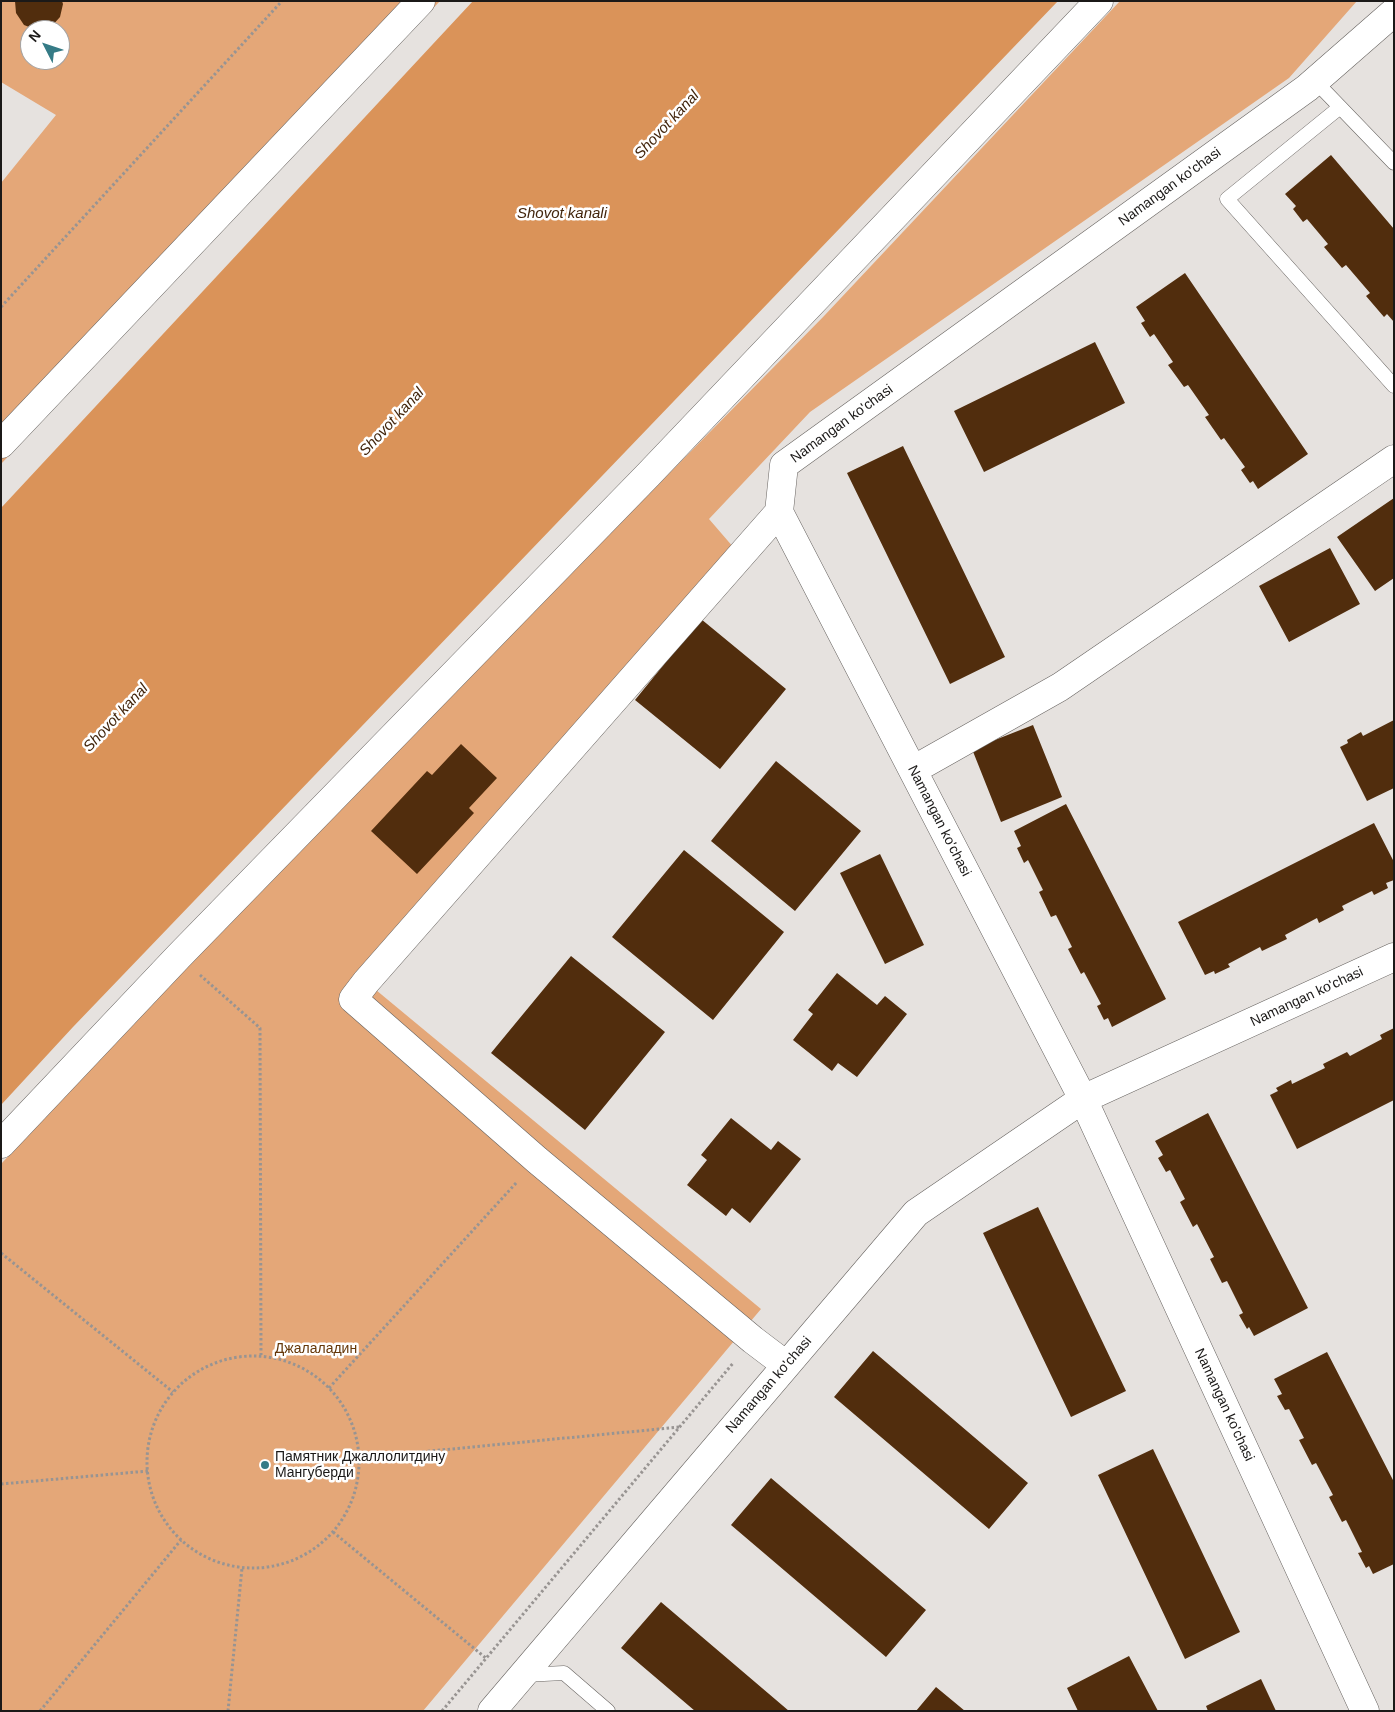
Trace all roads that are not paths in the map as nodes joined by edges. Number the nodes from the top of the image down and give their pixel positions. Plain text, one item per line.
1 (422, 1) edge
2 (1099, 1) edge
3 (1394, 12) edge
4 (1315, 81) junction
5 (1339, 108) junction
6 (1394, 163) edge
7 (1394, 386) edge
8 (1, 444) edge
9 (1394, 459) edge
10 (780, 512) junction
11 (913, 770) junction
12 (1394, 957) edge
13 (1083, 1099) junction
14 (1, 1144) edge
15 (786, 1365) junction
16 (522, 1675) junction
17 (492, 1711) edge
18 (608, 1711) edge
19 (1366, 1711) edge

1 - 8 street
2 - 14 street
3 - 4 street, Namangan ko'chasi
4 - 5 lane
4 - 10 street, Namangan ko'chasi
5 - 6 lane
5 - 7 lane
9 - 11 street
10 - 11 street, Namangan ko'chasi
10 - 15 street
11 - 13 street, Namangan ko'chasi
12 - 13 street, Namangan ko'chasi
13 - 15 street, Namangan ko'chasi
13 - 19 street, Namangan ko'chasi
15 - 16 street, Namangan ko'chasi
16 - 17 street, Namangan ko'chasi
16 - 18 lane

